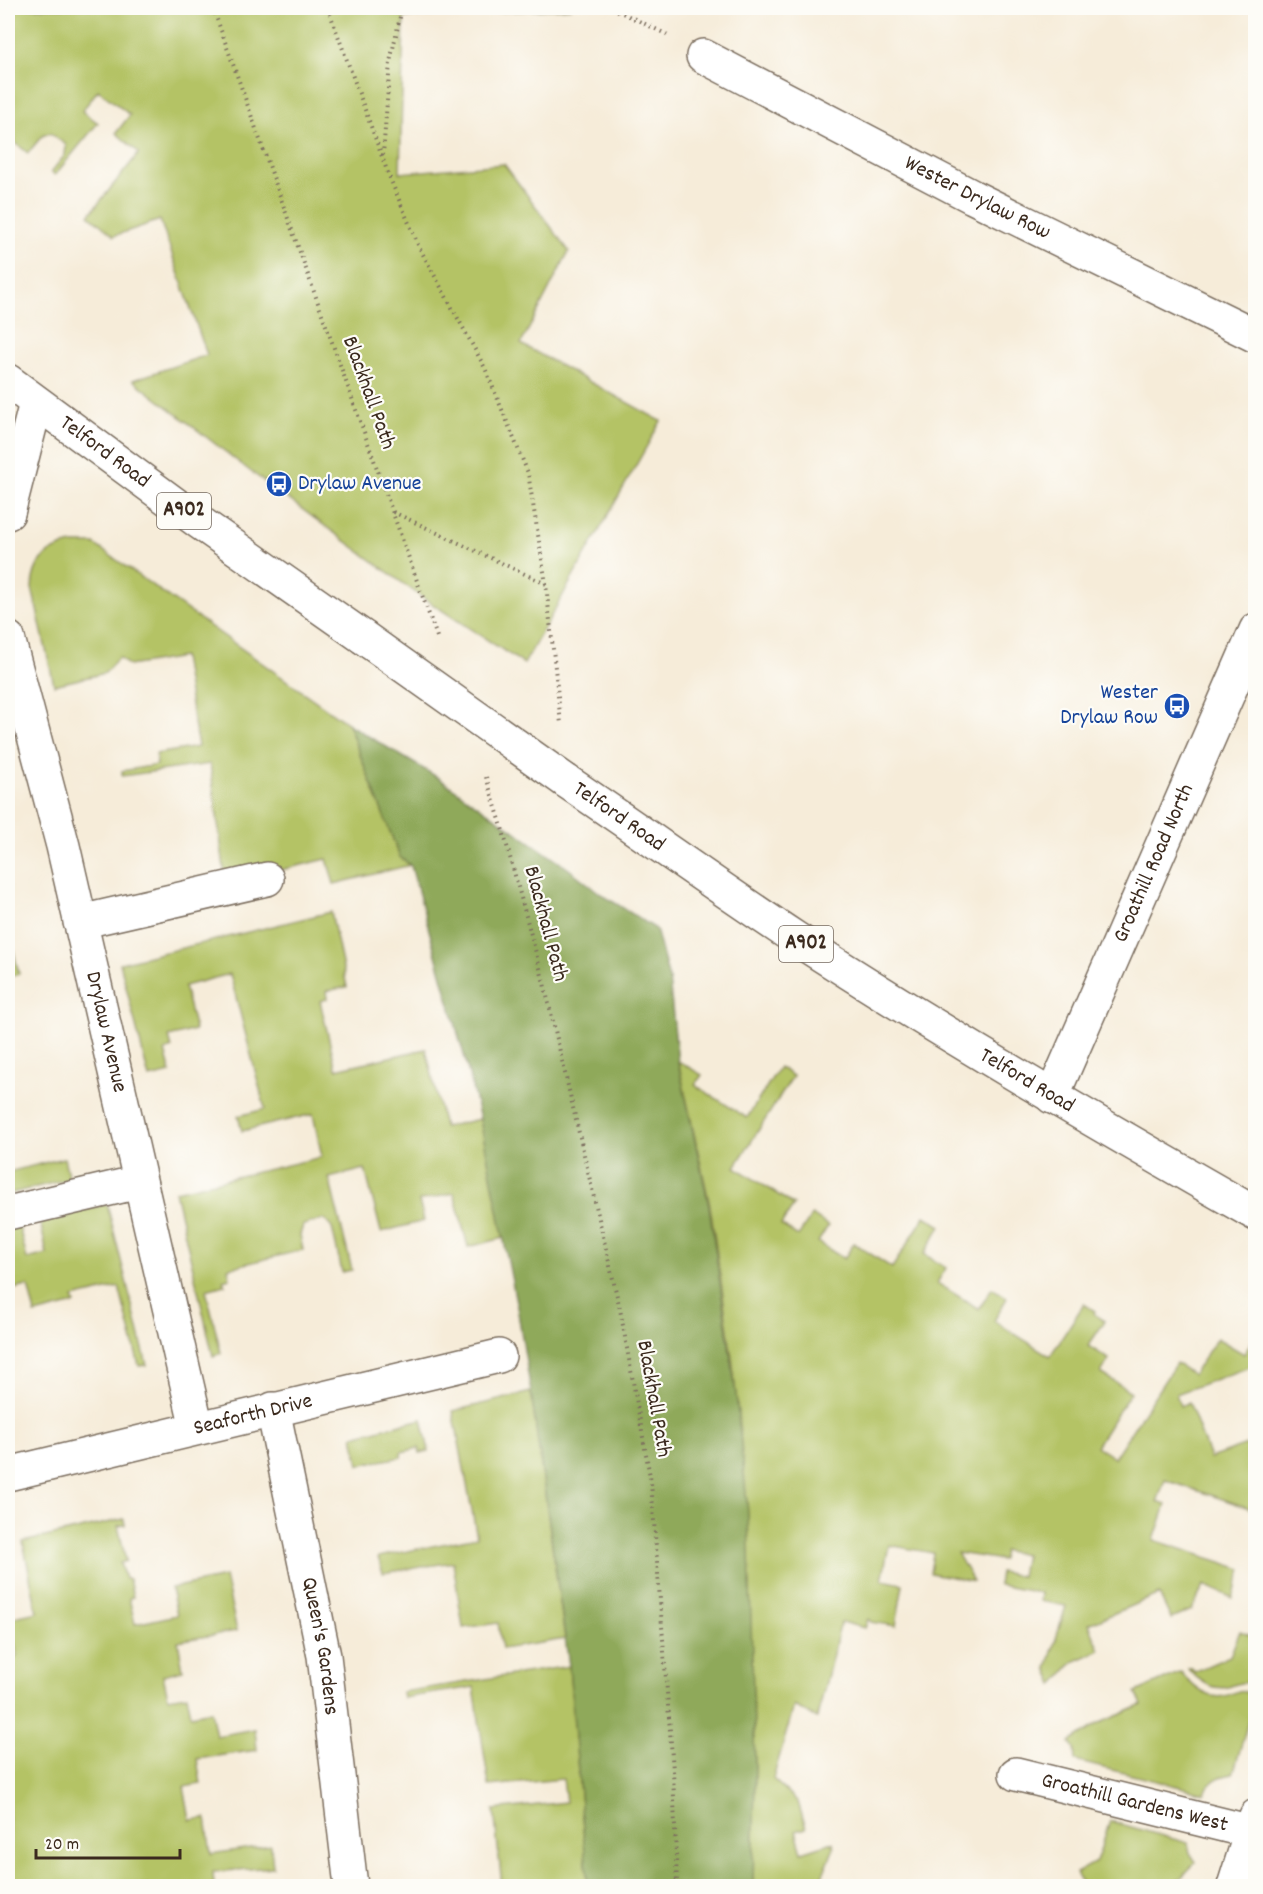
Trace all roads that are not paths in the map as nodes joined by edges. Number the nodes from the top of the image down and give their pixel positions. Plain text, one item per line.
1 (703, 56) road end
2 (1256, 336) edge
3 (8, 381) edge
4 (36, 403) junction
5 (8, 513) edge
6 (1256, 630) edge
7 (8, 638) edge
8 (267, 879) dead end
9 (80, 922) junction
10 (1052, 1097) junction
11 (139, 1182) junction
12 (8, 1213) edge
13 (1256, 1214) edge
14 (499, 1356) dead end
15 (273, 1409) junction
16 (197, 1428) junction
17 (8, 1474) edge
18 (1016, 1774) dead end
19 (1254, 1827) edge
20 (351, 1887) edge
21 (1234, 1887) edge

1 - 2 street, Wester Drylaw Row
3 - 4 street, Telford Road / A902
4 - 5 street
4 - 10 street, Telford Road / A902, bridge
6 - 10 street, Groathill Road North
7 - 9 street, Drylaw Avenue
8 - 9 street
9 - 11 street, Drylaw Avenue
10 - 13 street, Telford Road / A902
11 - 12 street
11 - 16 street, Drylaw Avenue
14 - 15 street, Seaforth Drive
15 - 16 street, Seaforth Drive
15 - 20 street, Queen's Gardens
16 - 17 street, Seaforth Drive
18 - 19 street, Groathill Gardens West
19 - 21 street

